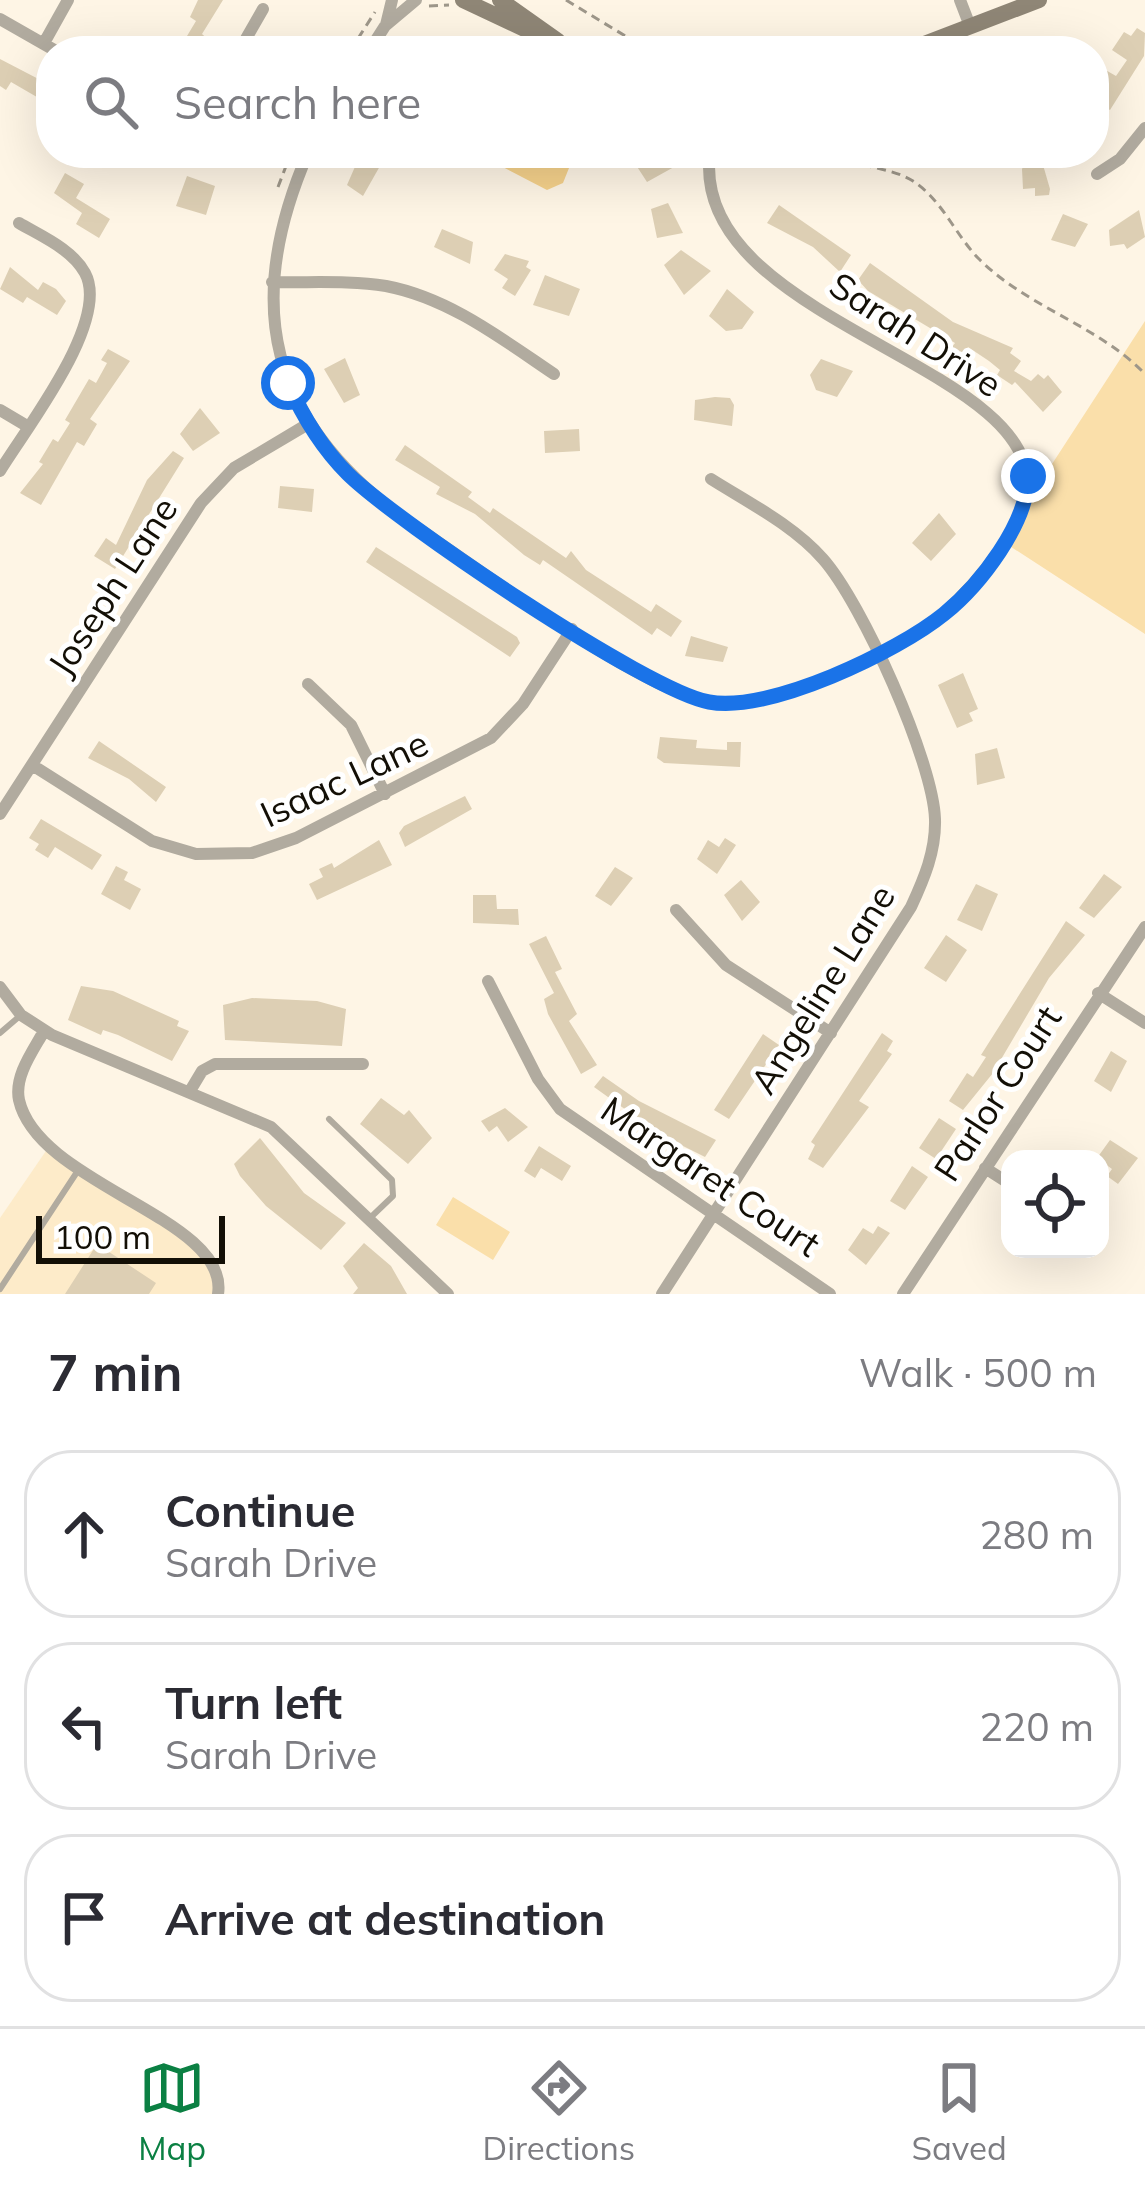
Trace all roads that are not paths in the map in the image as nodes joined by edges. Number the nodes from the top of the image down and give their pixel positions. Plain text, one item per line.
1 (68, 0) edge
2 (500, 0) edge
3 (960, 0) edge
4 (1039, 0) edge
5 (386, 3) edge
6 (462, 4) edge
7 (416, 7) edge
8 (263, 9) dead end
9 (0, 19) edge
10 (385, 26) junction
11 (970, 26) junction
12 (54, 36) edge
13 (248, 36) edge
14 (379, 36) edge
15 (536, 36) edge
16 (549, 36) edge
17 (944, 36) edge
18 (36, 39) edge
19 (1145, 128) edge
20 (1109, 166) edge
21 (302, 168) edge
22 (711, 168) edge
23 (1106, 168) edge
24 (1097, 174) dead end
25 (19, 223) dead end
26 (272, 282) junction
27 (554, 374) dead end
28 (0, 410) edge
29 (308, 424) junction
30 (27, 426) junction
31 (0, 471) edge
32 (711, 479) dead end
33 (572, 629) junction
34 (875, 654) junction
35 (308, 684) dead end
36 (32, 765) junction
37 (385, 794) junction
38 (0, 814) edge
39 (676, 910) dead end
40 (1145, 927) edge
41 (488, 981) dead end
42 (0, 987) edge
43 (1098, 993) junction
44 (21, 1015) junction
45 (1145, 1023) edge
46 (44, 1031) junction
47 (831, 1033) junction
48 (0, 1034) edge
49 (363, 1064) dead end
50 (190, 1091) junction
51 (329, 1119) dead end
52 (985, 1168) junction
53 (79, 1169) junction
54 (1001, 1178) edge
55 (715, 1215) junction
56 (370, 1218) junction
57 (219, 1287) edge
58 (0, 1289) edge
59 (448, 1294) edge
60 (662, 1294) edge
61 (830, 1294) edge
62 (903, 1294) edge

1 - 12 street
2 - 16 street
3 - 11 street
4 - 11 street
5 - 10 street
6 - 15 street
7 - 10 street
8 - 13 street
9 - 18 street
10 - 14 street
11 - 17 street
19 - 20 street
21 - 26 street, Sarah Drive
22 - 34 street, Sarah Drive
23 - 24 street
25 - 30 street
26 - 27 street
26 - 29 street, Sarah Drive
28 - 30 street
29 - 33 street, Sarah Drive
29 - 36 street, Joseph Lane
30 - 31 street
32 - 34 street, Angeline Lane
33 - 34 street, Sarah Drive
33 - 37 street, Isaac Lane
34 - 47 street, Angeline Lane
35 - 37 street
36 - 37 street, Isaac Lane
36 - 38 street, Joseph Lane
39 - 47 street
40 - 43 street, Parlor Court
41 - 55 street, Margaret Court
42 - 44 street
43 - 45 street
43 - 52 street, Parlor Court
44 - 46 street
44 - 48 lane
46 - 50 street
46 - 53 street
47 - 55 street, Angeline Lane
49 - 50 street
50 - 56 street
51 - 56 lane
52 - 54 street
52 - 62 street, Parlor Court
53 - 57 street
53 - 58 lane
55 - 60 street, Angeline Lane
55 - 61 street, Margaret Court
56 - 59 street

